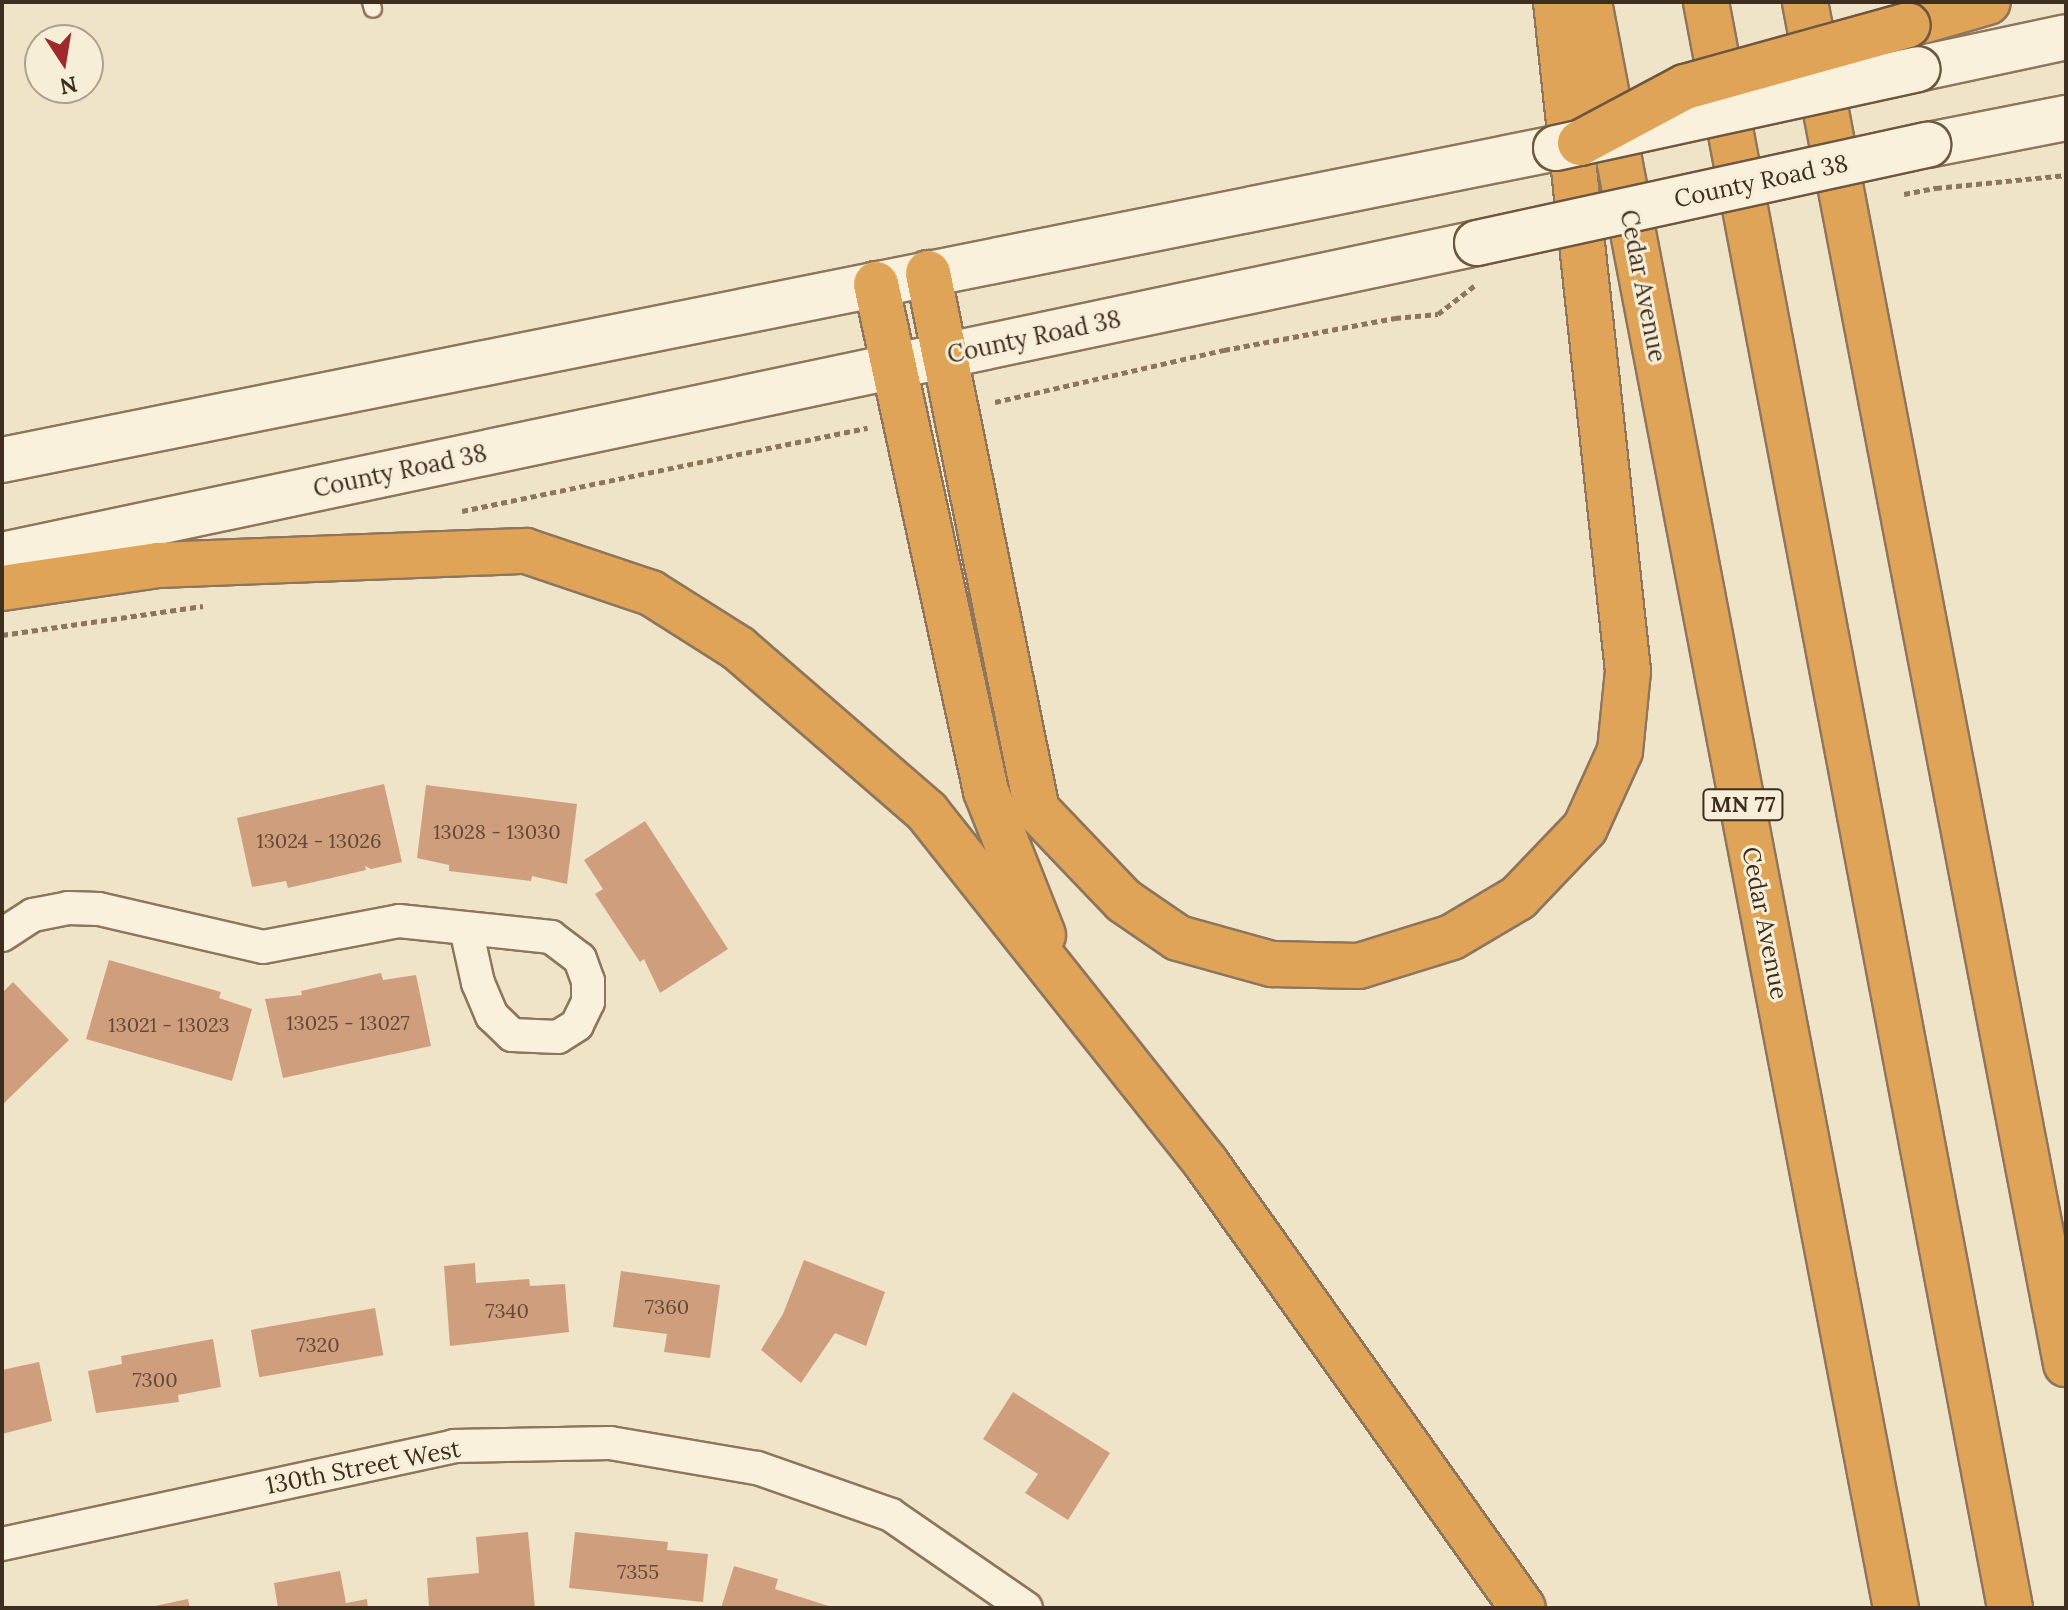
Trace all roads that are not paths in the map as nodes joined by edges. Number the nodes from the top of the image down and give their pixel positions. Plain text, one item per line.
1 (1556, 2) edge
2 (1589, 2) edge
3 (1706, 2) edge
4 (1805, 2) edge
5 (1988, 2) edge
6 (2066, 37) edge
7 (2066, 118) edge
8 (1580, 143) junction
9 (928, 273) junction
10 (876, 284) junction
11 (945, 356) junction
12 (894, 367) junction
13 (2, 460) edge
14 (2, 555) edge
15 (2, 588) edge
16 (466, 929) dead end
17 (2, 935) edge
18 (1064, 985) junction
19 (2066, 1364) edge
20 (2, 1544) edge
21 (1026, 1608) edge
22 (1523, 1608) edge
23 (1896, 1608) edge
24 (2010, 1608) edge

1 - 11 highway
2 - 23 highway, Cedar Avenue / MN 77
3 - 24 highway
4 - 19 highway
5 - 8 highway, bridge
6 - 8 main road, bridge
7 - 11 main road, County Road 38, bridge
8 - 9 main road, bridge
9 - 10 main road
9 - 11 highway
10 - 12 highway
10 - 13 main road
11 - 12 main road, County Road 38
12 - 14 main road, County Road 38
12 - 18 highway
15 - 18 highway
16 - 17 street
18 - 22 highway
20 - 21 street, 130th Street West

